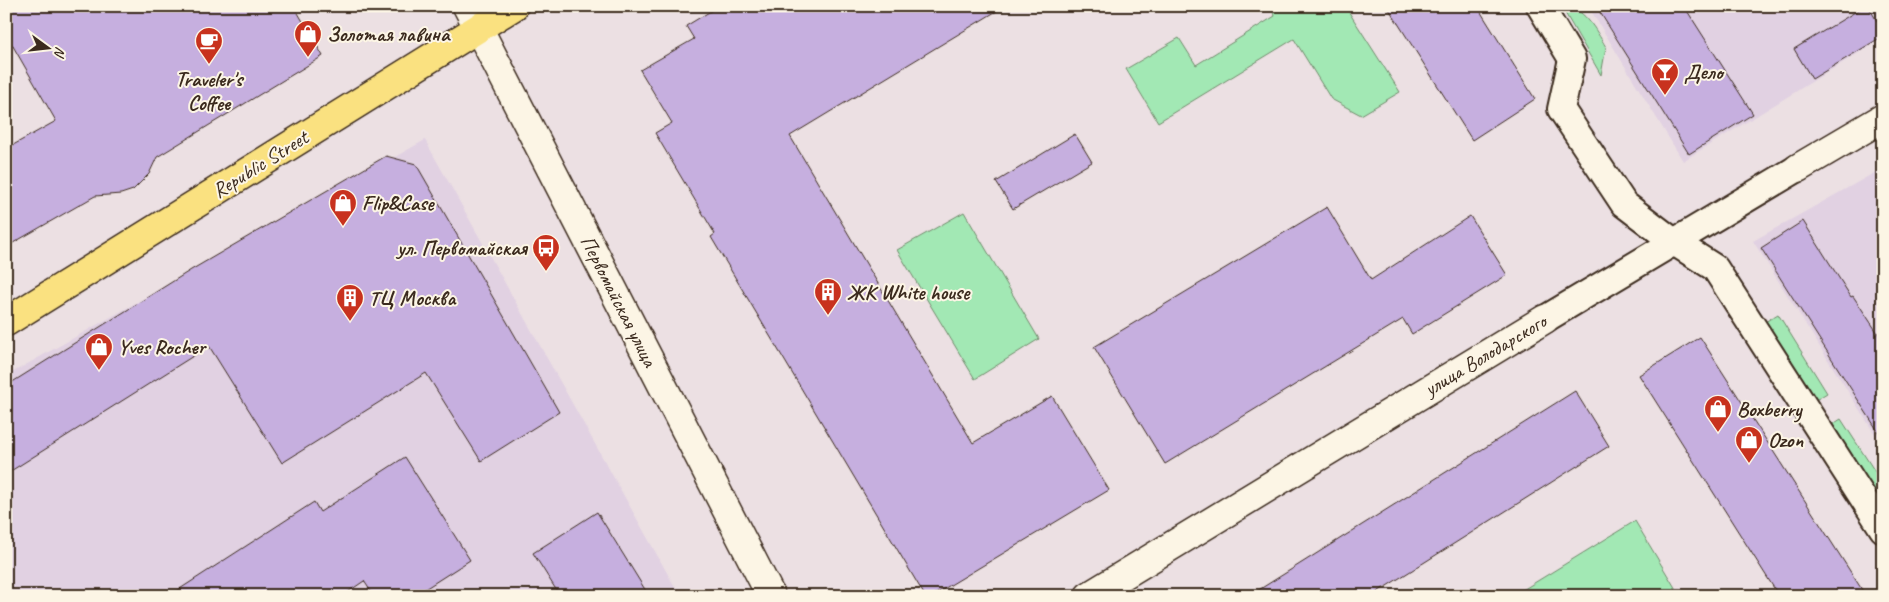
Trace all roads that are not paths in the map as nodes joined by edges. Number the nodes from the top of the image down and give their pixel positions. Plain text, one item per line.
1 (514, 6) edge
2 (1540, 6) edge
3 (473, 17) edge
4 (1883, 118) edge
5 (1798, 168) joint
6 (1674, 242) junction
7 (1545, 319) joint
8 (6, 322) edge
9 (1883, 530) edge
10 (771, 596) edge
11 (1089, 596) edge

1 - 3 main road, Republic Street
2 - 6 street
3 - 8 main road, Republic Street
3 - 10 street, Первомайская улица
4 - 5 street, улица Володарского
5 - 6 street, улица Володарского
6 - 7 street, улица Володарского
6 - 9 street
7 - 11 street, улица Володарского

